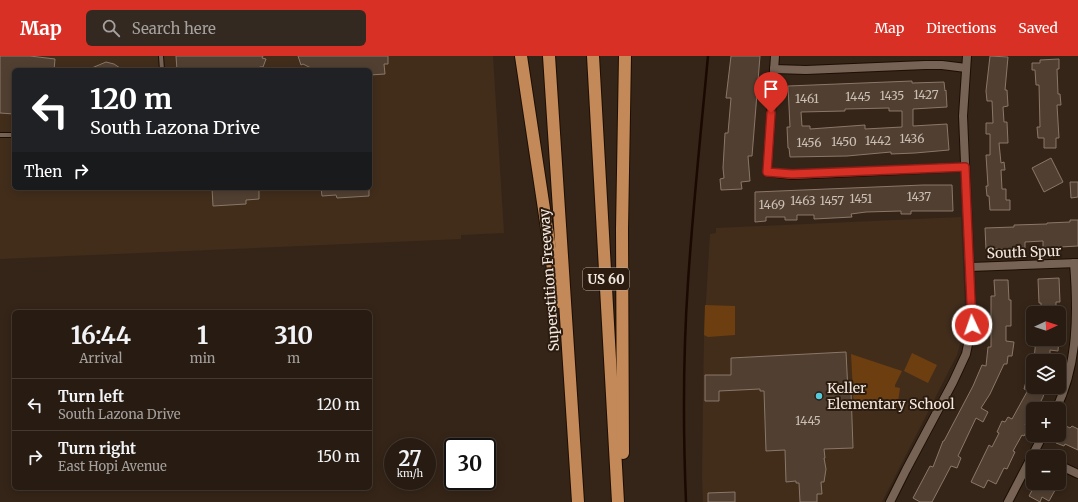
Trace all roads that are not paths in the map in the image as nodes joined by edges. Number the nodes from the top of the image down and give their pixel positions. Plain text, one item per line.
1 (161, 56) edge
2 (521, 56) edge
3 (549, 56) edge
4 (593, 56) edge
5 (625, 56) edge
6 (775, 56) edge
7 (967, 56) edge
8 (162, 68) edge
9 (966, 68) junction
10 (774, 69) junction
11 (0, 135) edge
12 (12, 136) edge
13 (965, 167) junction
14 (1076, 263) edge
15 (970, 267) junction
16 (571, 388) junction
17 (1059, 402) edge
18 (1026, 468) edge
19 (1066, 468) edge
20 (1078, 474) edge
21 (578, 502) edge
22 (618, 502) edge
23 (623, 502) edge
24 (890, 502) edge
25 (1008, 502) edge

1 - 8 lane
2 - 16 highway
3 - 16 highway, Superstition Freeway / US 60
4 - 22 highway, US 60
5 - 23 highway
6 - 10 street
7 - 9 street
9 - 10 street
9 - 13 street
10 - 13 street
11 - 12 lane
13 - 15 street
14 - 15 street, South Spur
14 - 17 street
15 - 24 street
16 - 21 highway, Superstition Freeway / US 60
18 - 25 street
19 - 20 street

